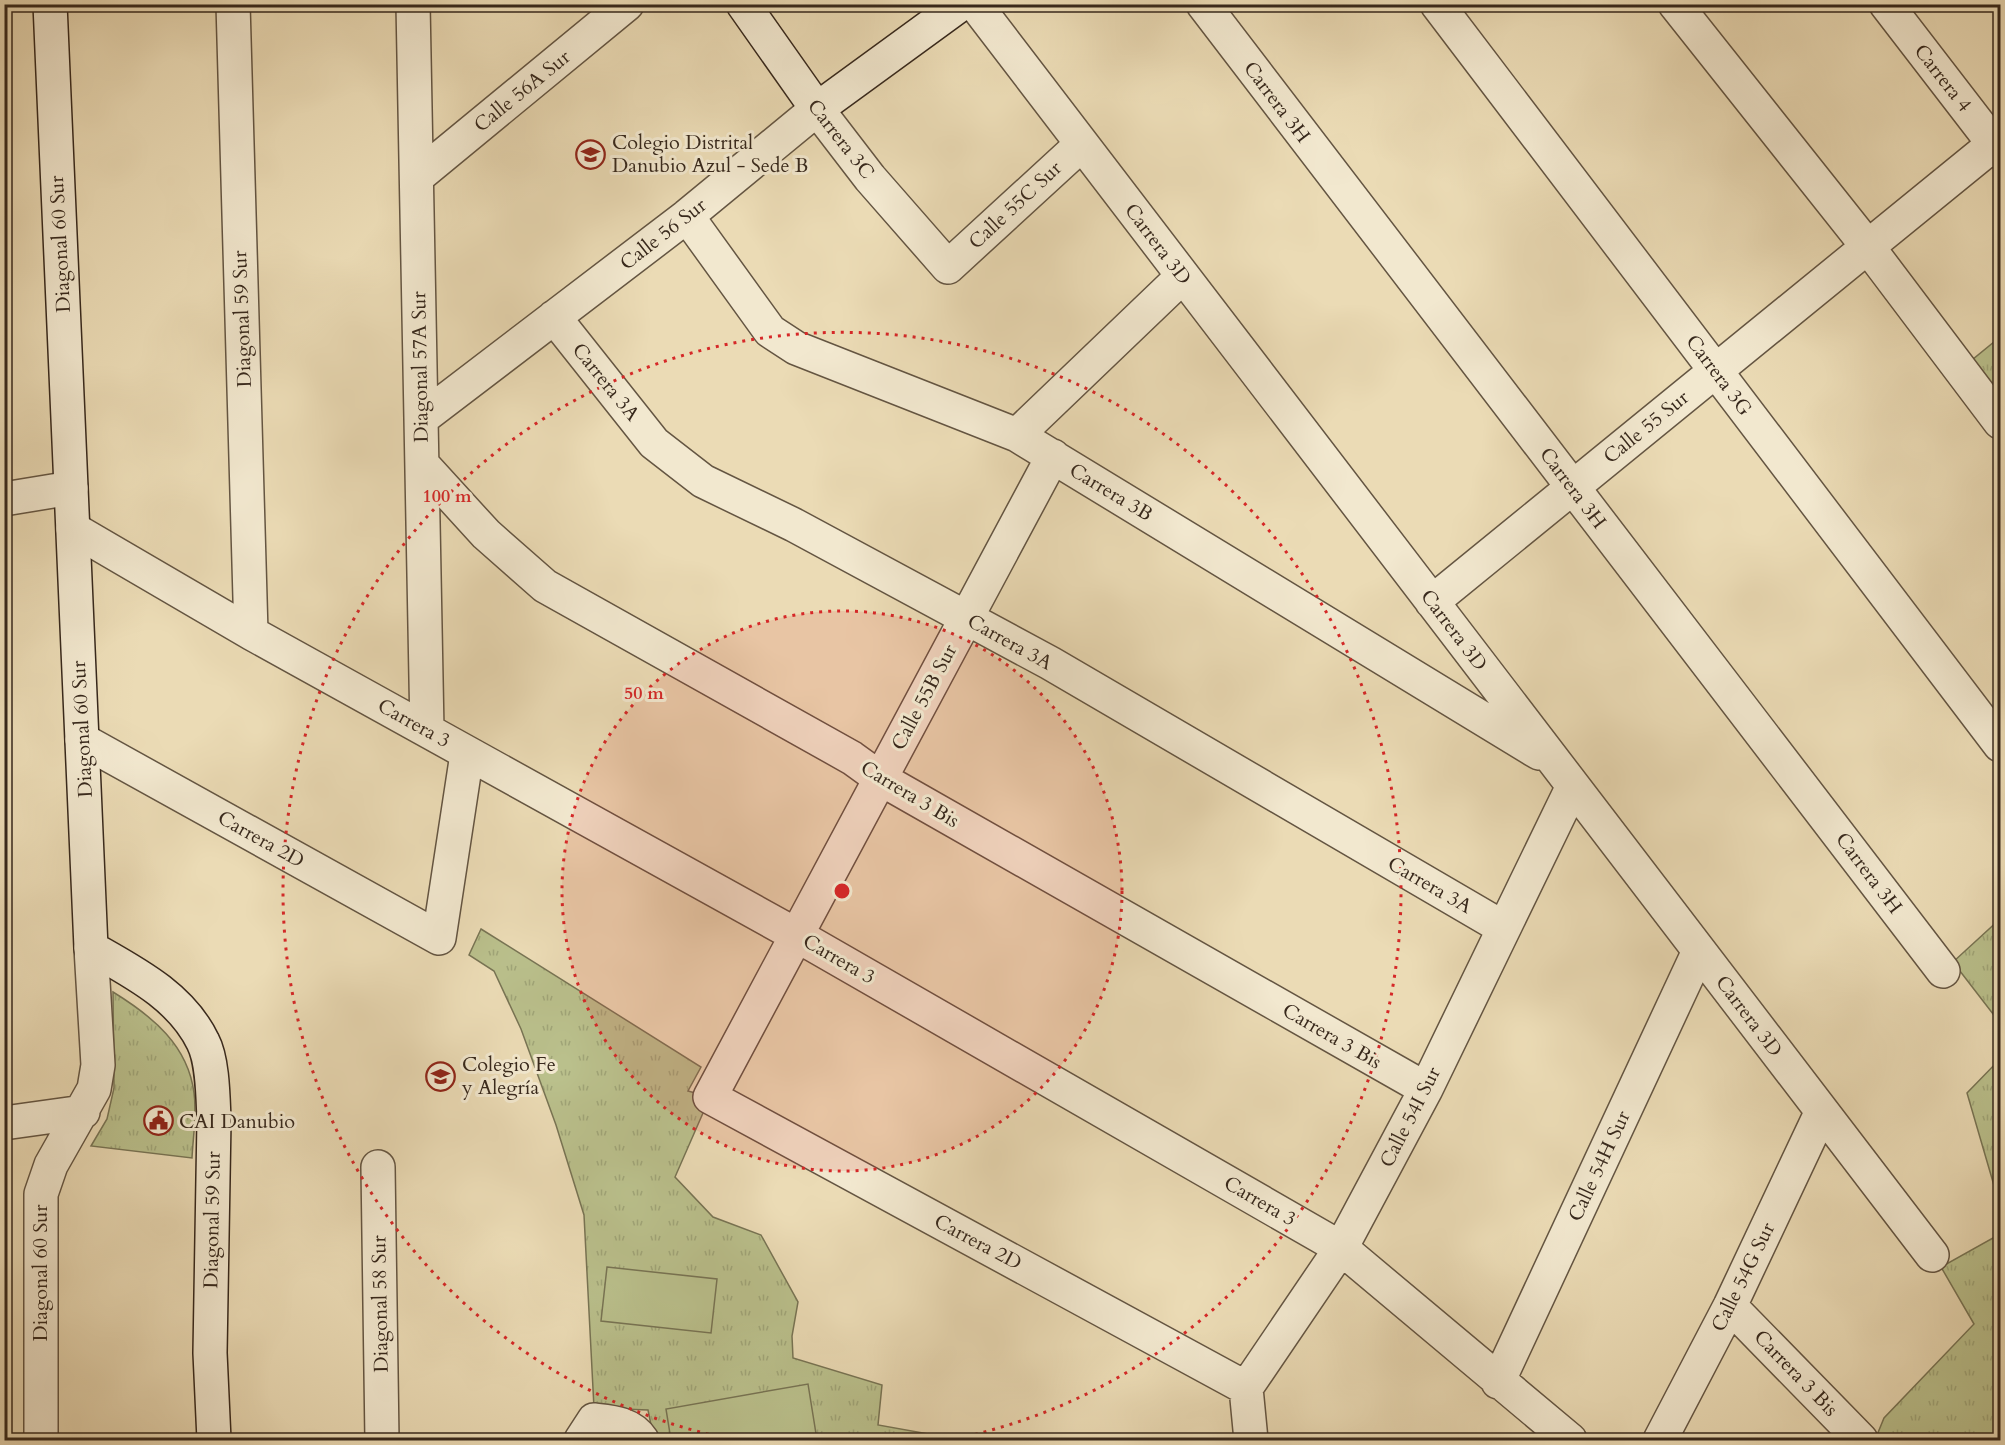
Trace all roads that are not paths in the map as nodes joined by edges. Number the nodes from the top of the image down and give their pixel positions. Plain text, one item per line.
1 (50, 4) edge
2 (233, 4) edge
3 (413, 4) edge
4 (627, 4) edge
5 (743, 4) edge
6 (961, 4) edge
7 (975, 4) edge
8 (1203, 4) edge
9 (1437, 4) edge
10 (1675, 4) edge
11 (1886, 4) edge
12 (817, 109) junction
13 (1082, 144) junction
14 (1999, 145) edge
15 (417, 177) junction
16 (687, 216) junction
17 (1868, 247) junction
18 (948, 267) joint
19 (1183, 276) junction
20 (554, 317) junction
21 (1716, 371) junction
22 (421, 419) junction
23 (2001, 422) edge
24 (1017, 435) junction
25 (1053, 456) junction
26 (422, 464) junction
27 (1572, 487) junction
28 (71, 488) junction
29 (4, 499) edge
30 (73, 529) junction
31 (1432, 602) junction
32 (967, 618) junction
33 (251, 633) junction
34 (427, 730) junction
35 (82, 740) junction
36 (2001, 745) edge
37 (467, 754) junction
38 (1564, 774) junction
39 (881, 780) junction
40 (1502, 927) junction
41 (798, 936) junction
42 (91, 948) junction
43 (1699, 951) junction
44 (1944, 971) dead end
45 (1426, 1089) junction
46 (710, 1097) joint
47 (1822, 1111) junction
48 (83, 1112) junction
49 (4, 1123) edge
50 (378, 1167) dead end
51 (1341, 1248) junction
52 (1932, 1255) dead end
53 (1730, 1306) junction
54 (1498, 1382) junction
55 (1246, 1388) junction
56 (587, 1430) edge
57 (41, 1440) edge
58 (214, 1440) edge
59 (382, 1440) edge
60 (642, 1440) edge
61 (1251, 1440) edge
62 (1570, 1440) edge
63 (1660, 1440) edge
64 (1861, 1440) edge

1 - 28 street, Diagonal 60 Sur
2 - 33 street, Diagonal 59 Sur
3 - 15 street, Diagonal 57A Sur
4 - 15 street, Calle 56A Sur
5 - 12 street, Carrera 3C
6 - 12 street, Calle 56 Sur
7 - 13 street, Carrera 3D
8 - 27 street, Carrera 3H
9 - 21 street, Carrera 3G
10 - 17 street
11 - 14 street, Carrera 4
12 - 16 street, Calle 56 Sur
12 - 18 street, Carrera 3C
13 - 18 street, Calle 55C Sur
13 - 19 street, Carrera 3D
14 - 17 street, Calle 55 Sur
15 - 22 street, Diagonal 57A Sur
16 - 20 street, Calle 56 Sur
16 - 24 street, Carrera 3B
17 - 21 street, Calle 55 Sur
17 - 23 street
19 - 24 street
19 - 31 street, Carrera 3D
20 - 22 street, Calle 56 Sur
20 - 32 street, Carrera 3A
21 - 27 street, Calle 55 Sur
21 - 36 street, Carrera 3G
22 - 26 street, Diagonal 57A Sur
24 - 25 street, Carrera 3B
25 - 32 street, Calle 55B Sur
25 - 38 street, Carrera 3B
26 - 34 street, Diagonal 57A Sur
26 - 39 street, Carrera 3 Bis
27 - 31 street, Calle 55 Sur
27 - 44 street, Carrera 3H
28 - 29 street
28 - 30 street, Diagonal 60 Sur
30 - 33 street, Carrera 3
30 - 35 street, Diagonal 60 Sur
31 - 38 street, Carrera 3D
32 - 39 street, Calle 55B Sur
32 - 40 street, Carrera 3A
33 - 34 street, Carrera 3
34 - 37 street, Carrera 3
35 - 37 street, Carrera 2D
35 - 42 street, Diagonal 60 Sur
37 - 41 street, Carrera 3
38 - 40 street, Calle 54I Sur
38 - 43 street, Carrera 3D
39 - 41 street, Calle 55B Sur
39 - 45 street, Carrera 3 Bis
40 - 45 street, Calle 54I Sur
41 - 46 street, Calle 55B Sur
41 - 51 street, Carrera 3
42 - 48 street, Diagonal 60 Sur
42 - 58 street, Diagonal 59 Sur
43 - 47 street, Carrera 3D
43 - 54 street, Calle 54H Sur
45 - 51 street, Calle 54I Sur
46 - 55 street, Carrera 2D
47 - 52 street, Carrera 3D
47 - 53 street, Calle 54G Sur
48 - 49 street
48 - 57 street, Diagonal 60 Sur
50 - 59 street, Diagonal 58 Sur
51 - 54 street, Carrera 3
51 - 55 street, Calle 54I Sur
53 - 63 street, Calle 54G Sur
53 - 64 street, Carrera 3 Bis
54 - 62 street, Carrera 3
55 - 61 street
56 - 60 street

